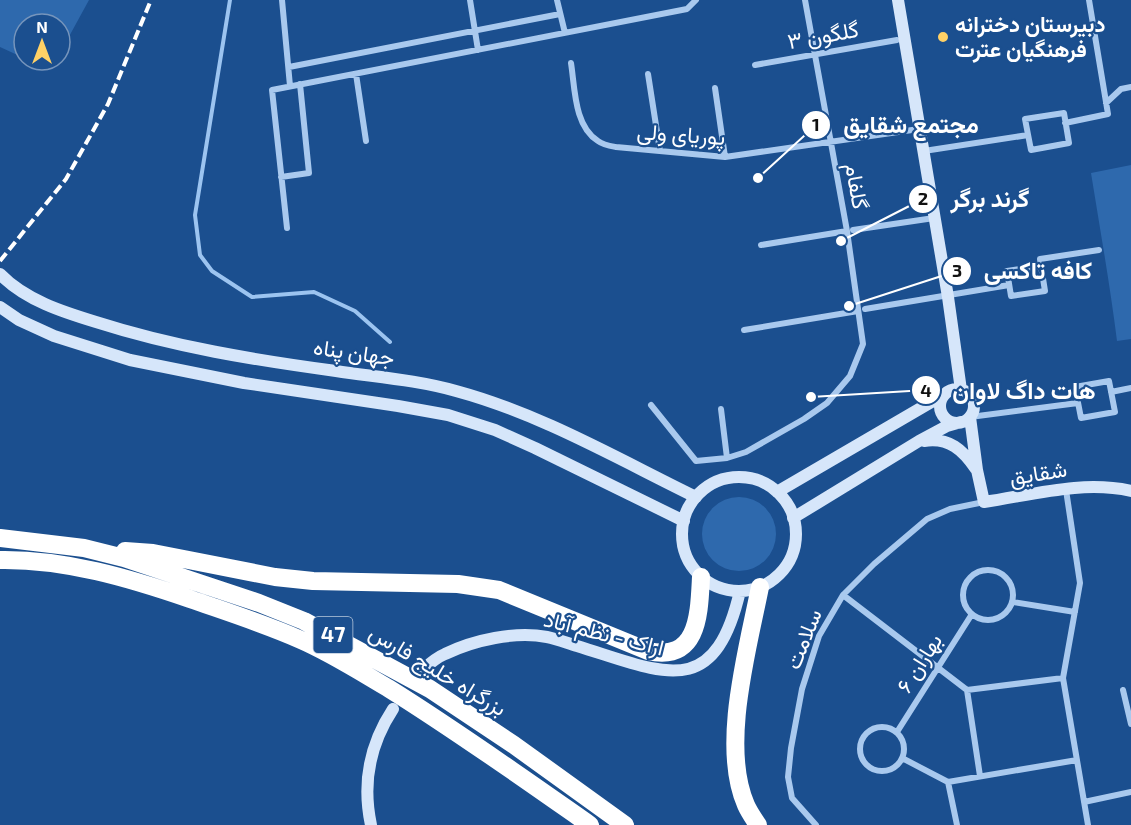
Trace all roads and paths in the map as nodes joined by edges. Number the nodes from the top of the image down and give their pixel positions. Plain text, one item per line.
1 (282, 0) edge
2 (470, 0) edge
3 (557, 0) edge
4 (696, 0) edge
5 (805, 0) edge
6 (898, 0) edge
7 (1089, 0) edge
8 (560, 14) junction
9 (475, 31) junction
10 (565, 33) junction
11 (897, 40) dead end
12 (478, 50) junction
13 (815, 55) junction
14 (571, 63) dead end
15 (755, 65) dead end
16 (289, 67) junction
17 (356, 74) junction
18 (648, 74) dead end
19 (300, 84) junction
20 (290, 86) junction
21 (1131, 87) edge
22 (715, 88) dead end
23 (1106, 103) junction
24 (1065, 123) junction
25 (919, 129) junction
26 (1028, 135) junction
27 (366, 141) dead end
28 (830, 142) junction
29 (660, 151) junction
30 (923, 151) junction
31 (725, 157) junction
32 (281, 177) junction
33 (934, 218) junction
34 (287, 228) dead end
35 (850, 230) junction
36 (761, 245) dead end
37 (1099, 250) dead end
38 (1041, 266) junction
39 (0, 274) edge
40 (1009, 285) junction
41 (948, 297) junction
42 (0, 307) edge
43 (862, 310) junction
44 (744, 330) dead end
45 (1131, 388) edge
46 (961, 390) junction
47 (1112, 392) junction
48 (945, 394) junction
49 (1078, 403) junction
50 (651, 405) dead end
51 (721, 409) dead end
52 (965, 420) junction
53 (918, 441) junction
54 (727, 458) junction
55 (977, 470) junction
56 (1066, 490) junction
57 (1131, 491) edge
58 (777, 492) junction
59 (696, 497) junction
60 (984, 502) junction
61 (793, 518) junction
62 (684, 521) junction
63 (0, 538) edge
64 (84, 548) junction
65 (0, 560) edge
66 (701, 577) junction
67 (760, 587) junction
68 (740, 591) junction
69 (843, 595) junction
70 (1013, 602) junction
71 (1075, 612) junction
72 (972, 614) junction
73 (938, 668) junction
74 (419, 673) dead end
75 (1063, 678) junction
76 (967, 690) junction
77 (1123, 690) dead end
78 (393, 708) dead end
79 (1131, 724) edge
80 (897, 732) junction
81 (902, 758) junction
82 (1077, 760) junction
83 (980, 776) junction
84 (948, 782) junction
85 (1131, 792) edge
86 (1084, 802) junction
87 (371, 825) edge
88 (590, 825) edge
89 (625, 825) edge
90 (758, 825) edge
91 (816, 825) edge
92 (957, 825) edge
93 (1088, 825) edge

1 - 16 street
2 - 9 street
3 - 8 street
4 - 10 street
5 - 13 street, گلفام
6 - 25 main road
7 - 23 street
8 - 9 street
8 - 10 street
9 - 12 street
9 - 16 street
10 - 12 street
11 - 13 street, گلگون ۳
12 - 17 street
13 - 15 street, گلگون ۳
13 - 28 street, گلفام
14 - 29 street, پوریای ولی
16 - 20 street
17 - 19 street
17 - 27 street
18 - 29 street
19 - 20 street
19 - 32 street
20 - 32 street
21 - 23 street
22 - 31 street
23 - 24 street
24 - 26 street
24 - 26 street
25 - 28 street, پوریای ولی
25 - 30 main road
26 - 30 street
28 - 31 street, پوریای ولی
28 - 35 street, گلفام
29 - 31 street, پوریای ولی
30 - 33 main road
32 - 34 street
33 - 35 street
33 - 41 main road
35 - 36 street
35 - 43 street, گلفام
37 - 38 street
38 - 40 street
38 - 40 street
39 - 59 main road, جهان پناه
40 - 41 street
41 - 43 street
41 - 46 main road
42 - 62 main road
43 - 44 street
43 - 54 street, گلفام
45 - 47 street
46 - 48 main road
46 - 52 main road
47 - 49 street
47 - 49 street
48 - 52 main road
48 - 58 main road
49 - 52 street
50 - 54 street, گلفام
51 - 54 street
52 - 53 main road
52 - 55 main road, شقایق
53 - 55 main road, شقایق
53 - 61 main road
55 - 60 main road, شقایق
56 - 57 main road, شقایق
56 - 60 main road, شقایق
56 - 71 street
58 - 59 main road
58 - 61 main road
59 - 62 main road
60 - 69 street, سلامت
61 - 67 main road
62 - 66 main road
63 - 64 highway, بزرگراه خلیج فارس / 47
64 - 66 highway
64 - 89 highway, بزرگراه خلیج فارس / 47
65 - 88 highway, بزرگراه خلیج فارس / 47
66 - 68 main road
67 - 68 main road
67 - 90 highway
68 - 74 main road, اراک - نظم آباد
69 - 73 street
69 - 91 street, سلامت
70 - 71 street
70 - 72 street
70 - 72 street
71 - 75 street
72 - 73 street, بهاران ۶
73 - 76 street
73 - 80 street, بهاران ۶
75 - 76 street
75 - 82 street
76 - 83 street
77 - 79 street
78 - 87 main road
80 - 81 street
80 - 81 street
81 - 84 street
82 - 83 street
82 - 86 street
83 - 84 street
84 - 92 street
85 - 86 street
86 - 93 street

